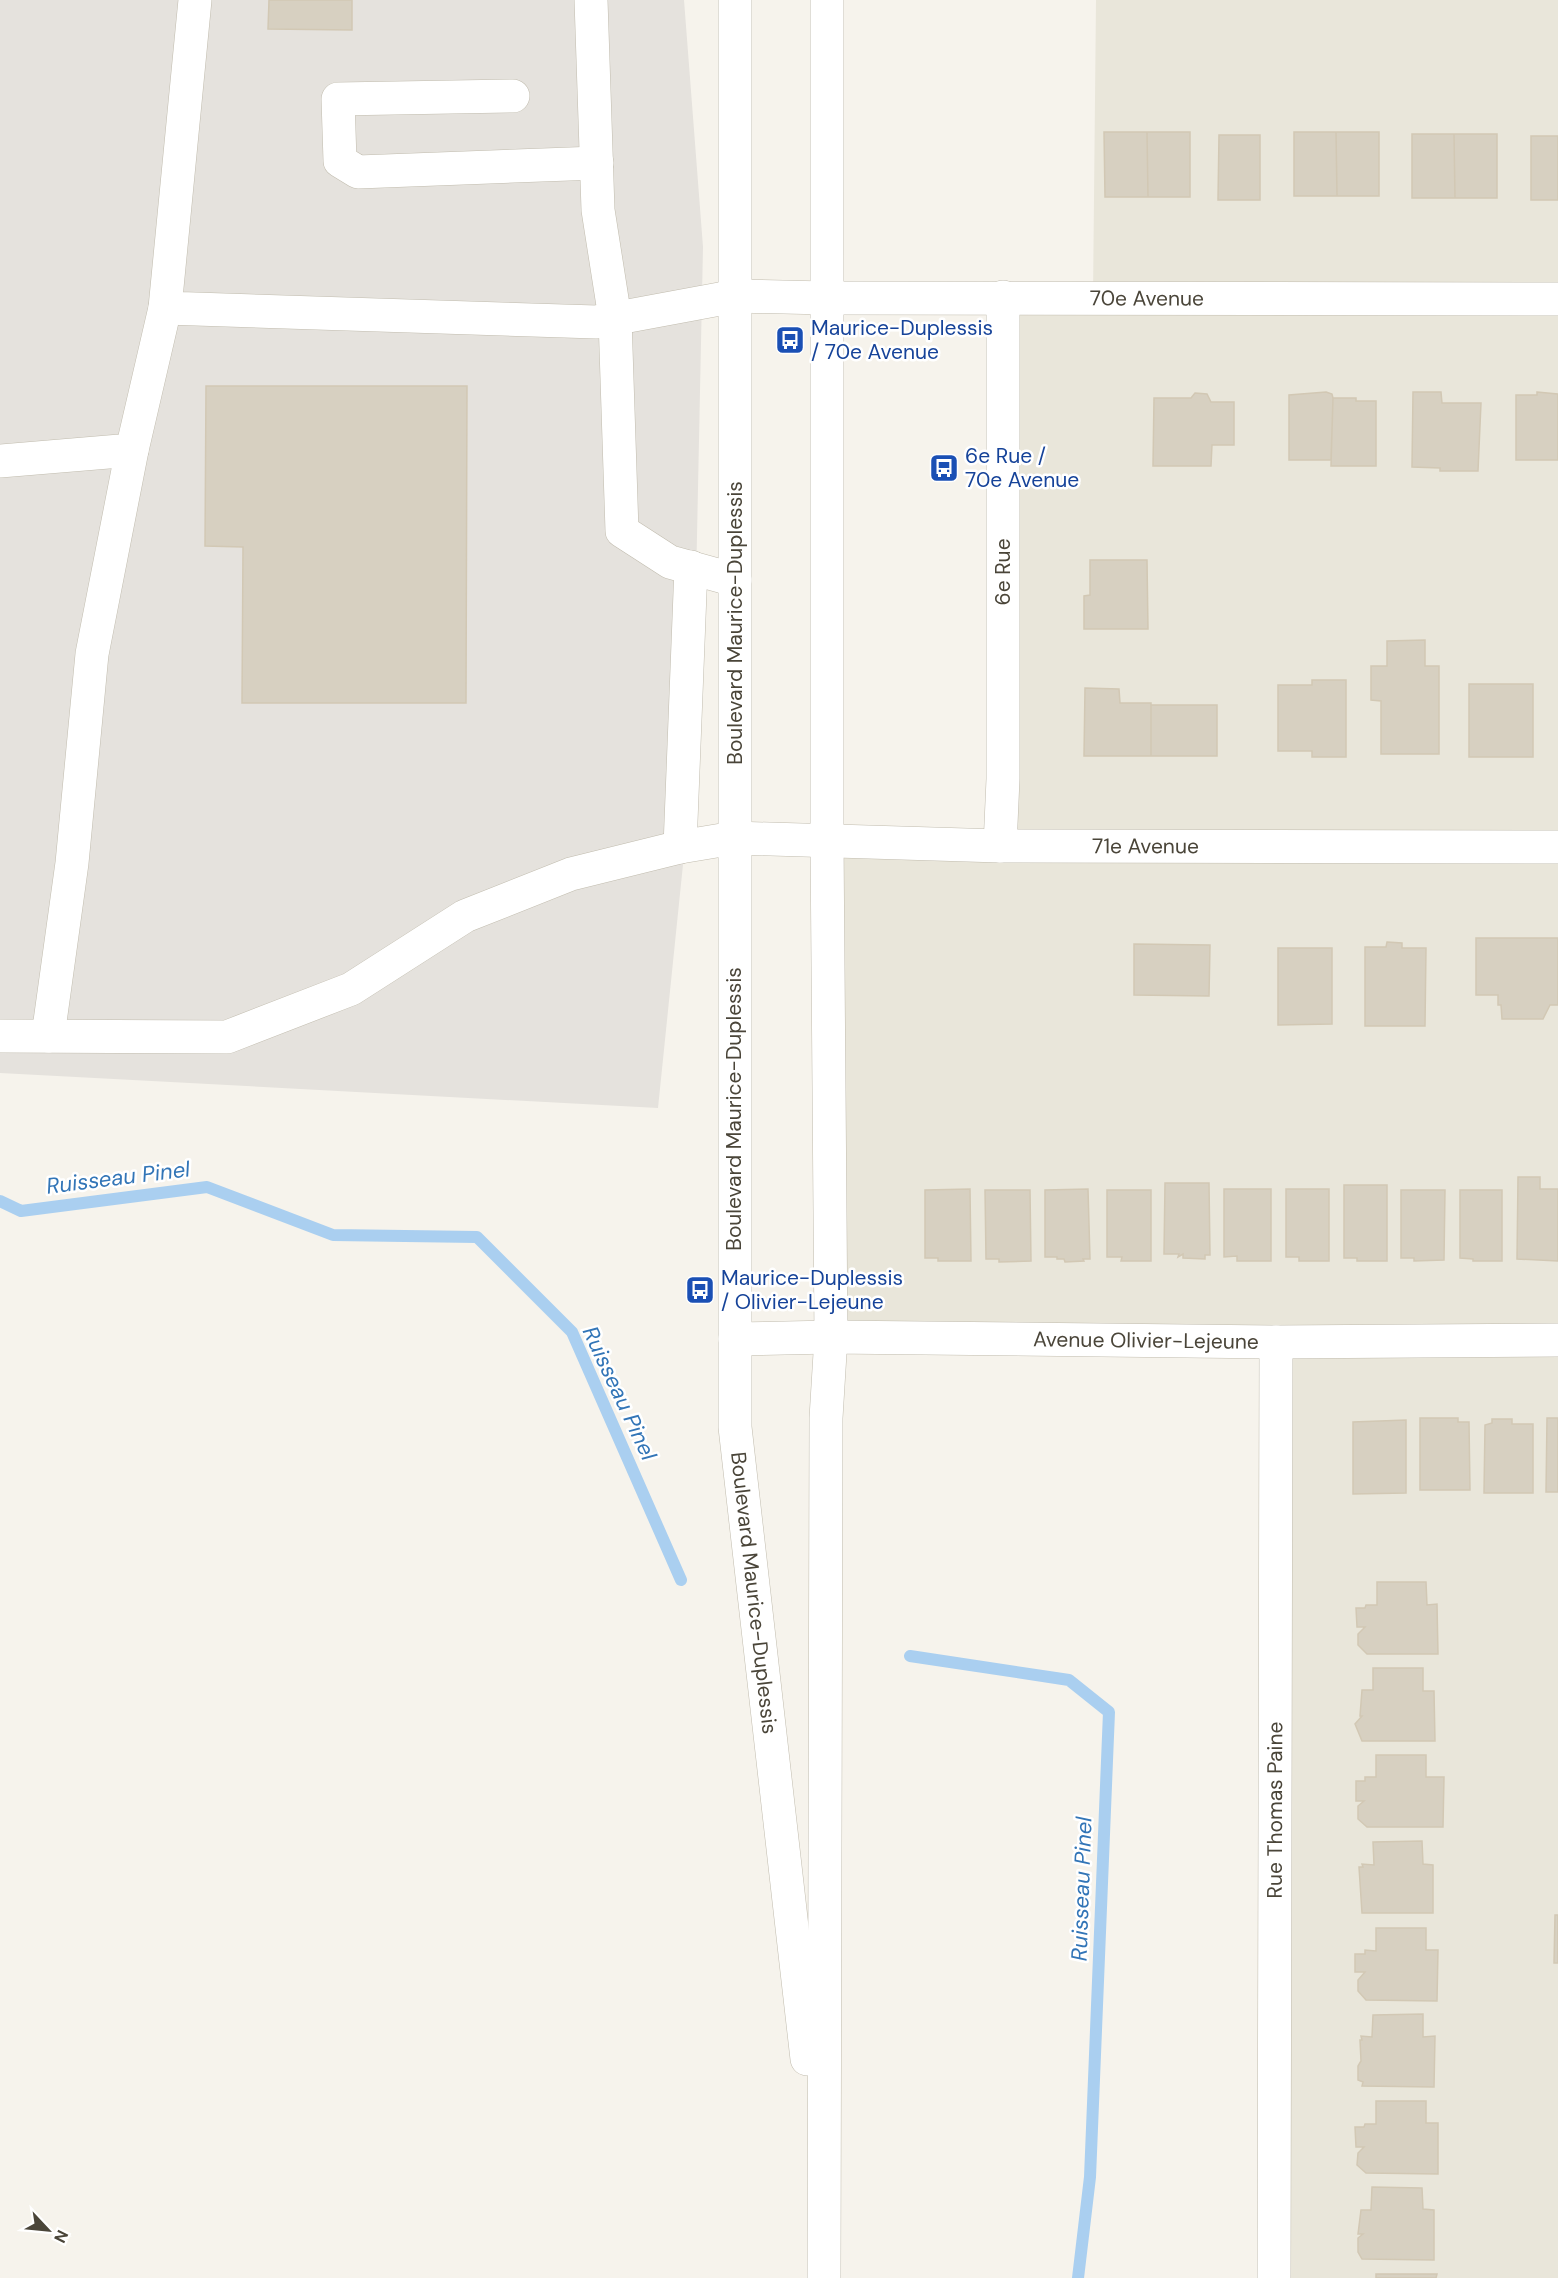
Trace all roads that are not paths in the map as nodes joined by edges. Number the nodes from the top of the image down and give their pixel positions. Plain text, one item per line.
1 (195, 0) edge
2 (591, 0) edge
3 (735, 0) edge
4 (826, 0) edge
5 (513, 96) dead end
6 (597, 163) junction
7 (736, 296) junction
8 (1003, 297) junction
9 (826, 298) junction
10 (1558, 299) edge
11 (165, 308) junction
12 (615, 318) junction
13 (132, 450) junction
14 (0, 461) edge
15 (691, 567) junction
16 (735, 580) junction
17 (734, 838) junction
18 (827, 841) junction
19 (1000, 846) junction
20 (680, 847) junction
21 (1558, 847) edge
22 (0, 1036) edge
23 (48, 1036) junction
24 (831, 1337) junction
25 (735, 1339) junction
26 (1558, 1340) edge
27 (1276, 1342) junction
28 (825, 2213) junction
29 (824, 2278) edge
30 (1274, 2278) edge

1 - 11 street
2 - 6 street
3 - 7 street, Boulevard Maurice-Duplessis
4 - 9 street, Boulevard Maurice-Duplessis
5 - 6 street
6 - 12 street
7 - 9 street, 70e Avenue
7 - 12 street, 70e Avenue
7 - 16 street, Boulevard Maurice-Duplessis
8 - 9 street, 70e Avenue
8 - 10 street, 70e Avenue
8 - 19 street, 6e Rue
9 - 18 street, Boulevard Maurice-Duplessis
11 - 12 street, 70e Avenue
11 - 13 street
12 - 15 street
13 - 14 street
13 - 23 street
15 - 16 street
15 - 20 street
16 - 17 street, Boulevard Maurice-Duplessis
17 - 18 street, 71e Avenue
17 - 20 street, 71e Avenue
17 - 25 street, Boulevard Maurice-Duplessis
18 - 19 street, 71e Avenue
18 - 24 street, Boulevard Maurice-Duplessis
19 - 21 street, 71e Avenue
20 - 23 street, 71e Avenue
22 - 23 street, 71e Avenue
24 - 25 street, Avenue Olivier-Lejeune
24 - 27 street, Avenue Olivier-Lejeune
24 - 28 street, Boulevard Maurice-Duplessis
25 - 28 street, Boulevard Maurice-Duplessis
26 - 27 street, Avenue Olivier-Lejeune
27 - 30 street, Rue Thomas Paine
28 - 29 street, Boulevard Maurice-Duplessis

